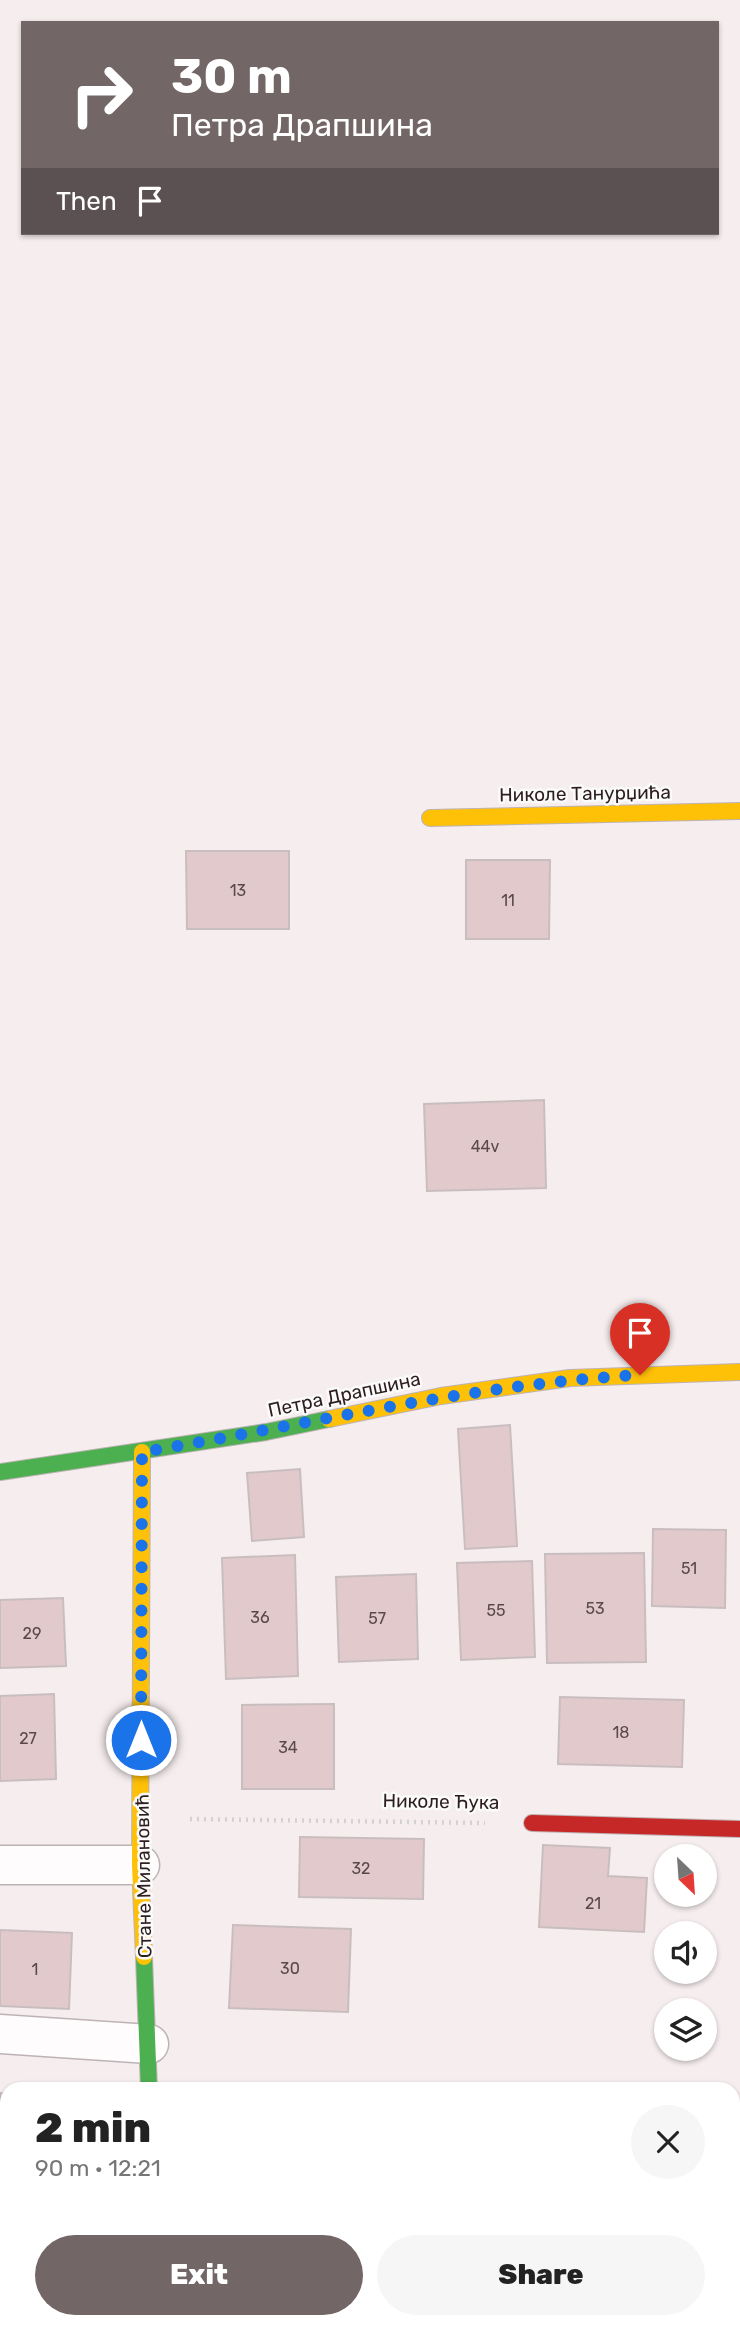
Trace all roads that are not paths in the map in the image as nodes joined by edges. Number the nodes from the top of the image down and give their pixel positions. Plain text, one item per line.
1 (740, 811) edge
2 (430, 818) dead end
3 (740, 1372) edge
4 (142, 1452) junction
5 (0, 1472) edge
6 (532, 1823) road end
7 (740, 1829) edge
8 (0, 1865) edge
9 (140, 1865) junction
10 (0, 2034) edge
11 (149, 2044) junction
12 (149, 2082) edge

1 - 2 street, Николе Танурџића
3 - 4 street, Петра Драпшина
4 - 5 street, Петра Драпшина
4 - 9 street, Стане Милановић
6 - 7 street
8 - 9 street
9 - 11 street, Стане Милановић
10 - 11 street
11 - 12 street, Стане Милановић

